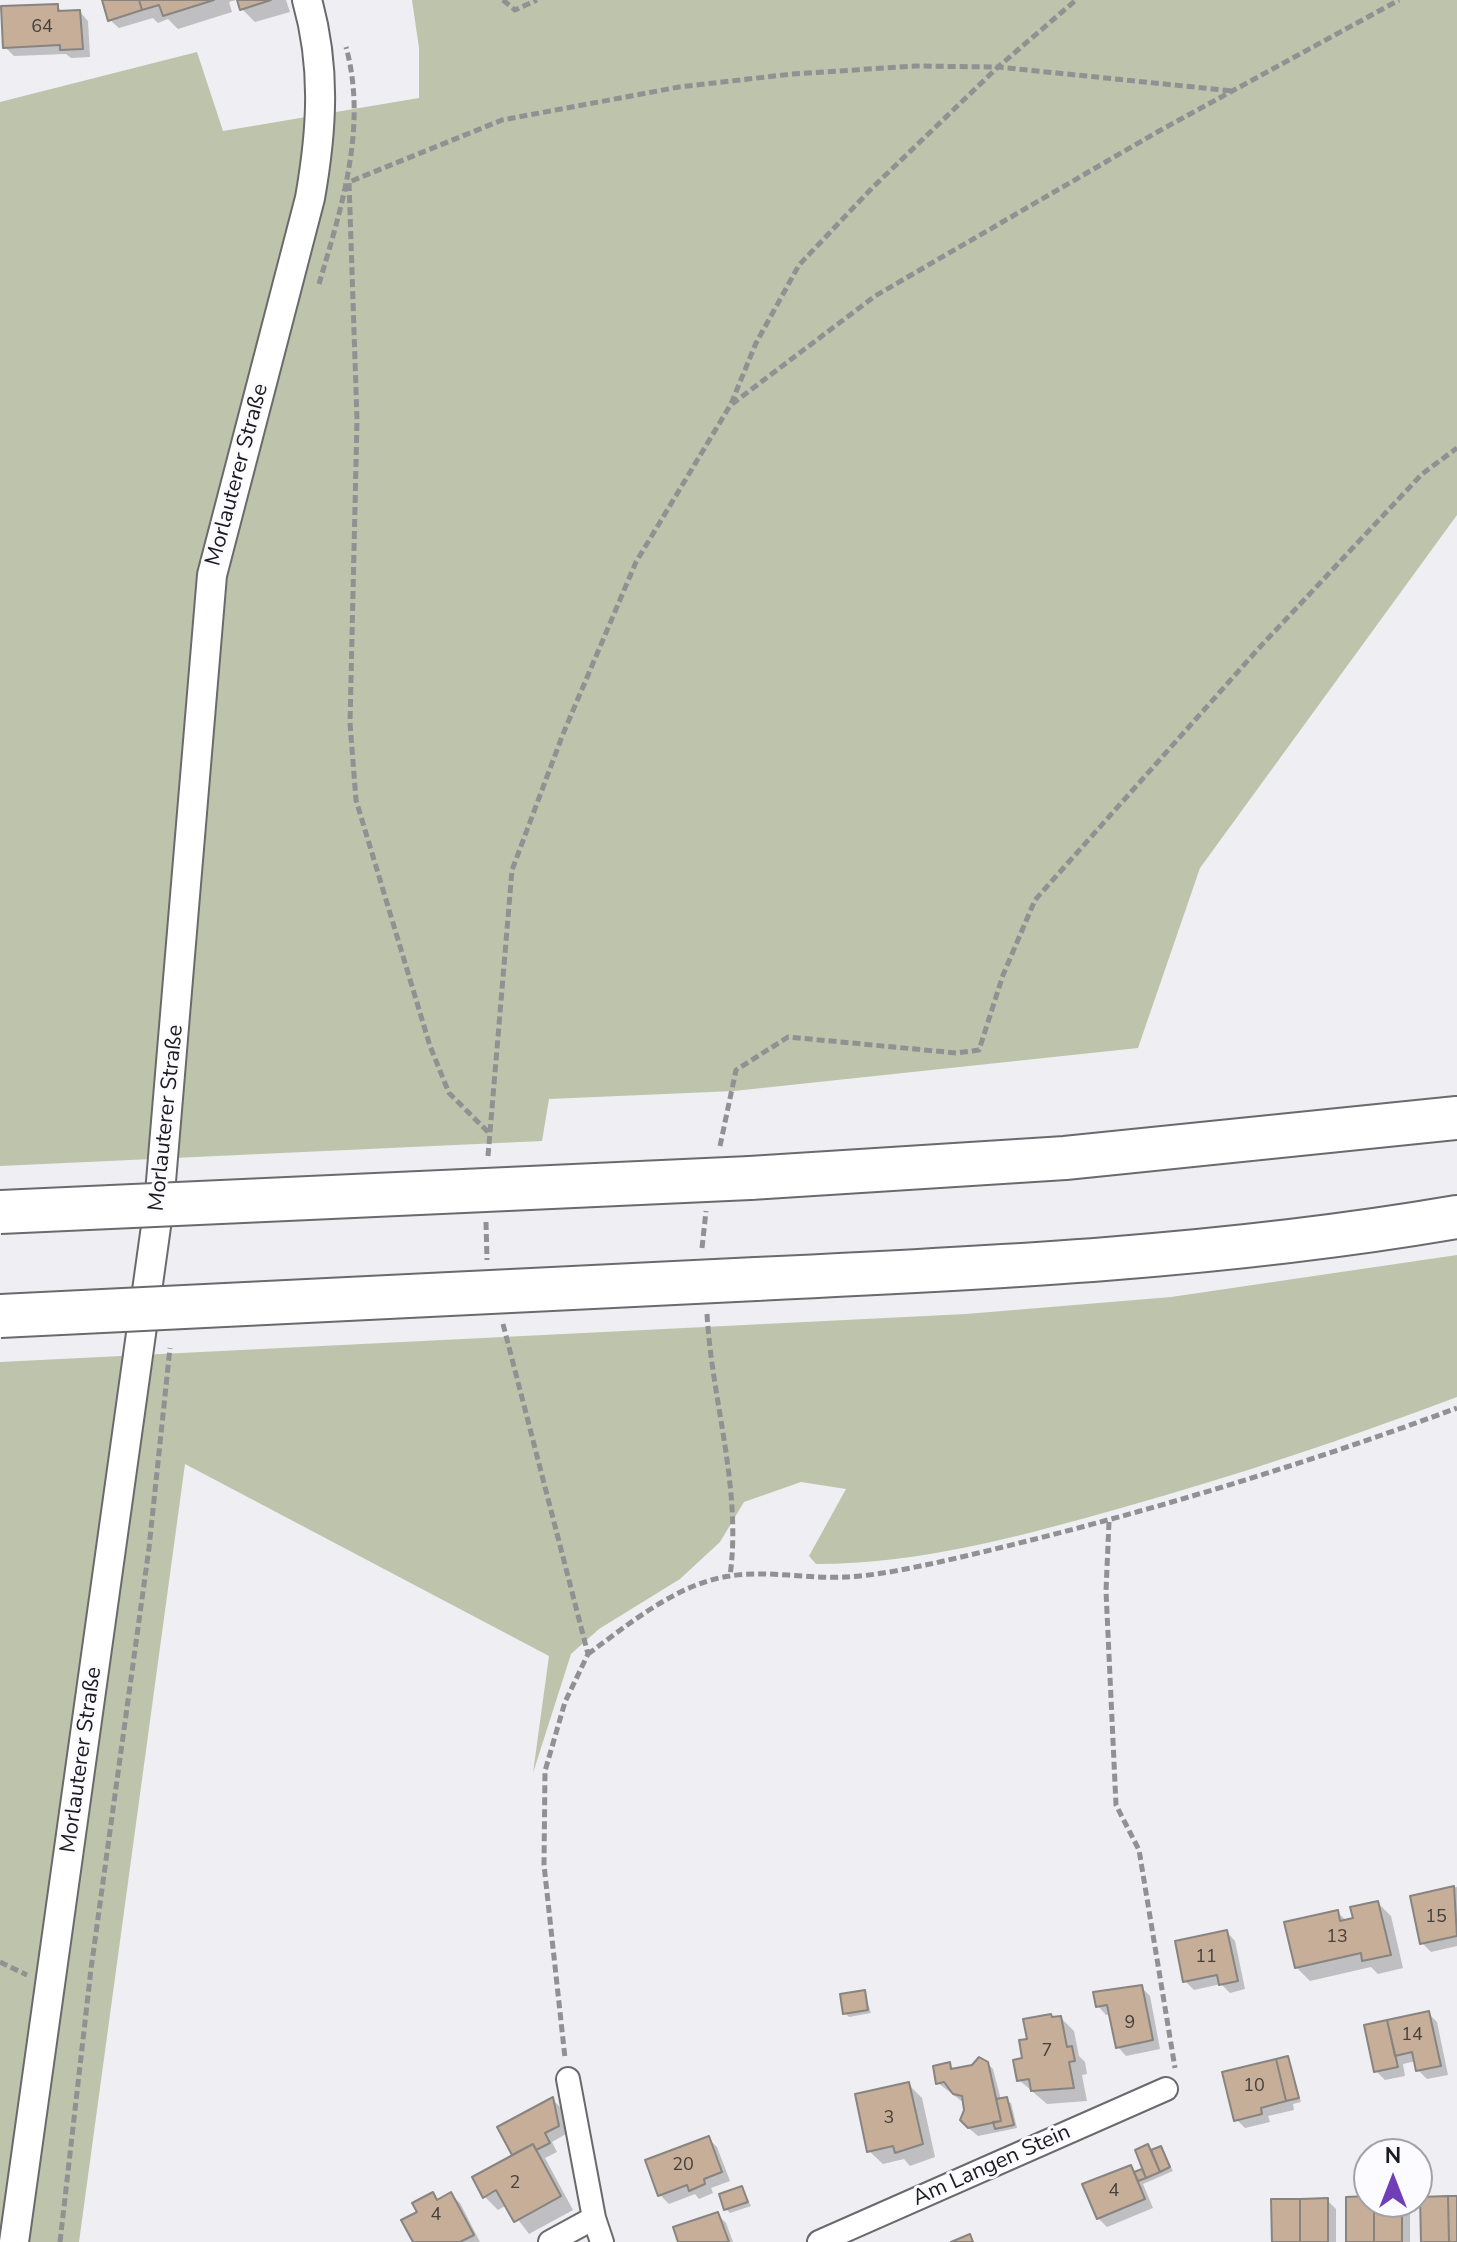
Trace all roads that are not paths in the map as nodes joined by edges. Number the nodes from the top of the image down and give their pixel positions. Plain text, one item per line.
1 (307, 0) edge
2 (1457, 1118) edge
3 (0, 1212) edge
4 (1457, 1217) edge
5 (0, 1316) edge
6 (568, 2079) road end
7 (1166, 2089) road end
8 (594, 2218) junction
9 (14, 2242) edge
10 (550, 2242) edge
11 (602, 2242) edge
12 (819, 2242) edge

1 - 9 street, Morlauterer Straße
2 - 3 highway, bridge
4 - 5 highway, bridge
6 - 8 street
7 - 12 street, Am Langen Stein
8 - 10 street
8 - 11 street

